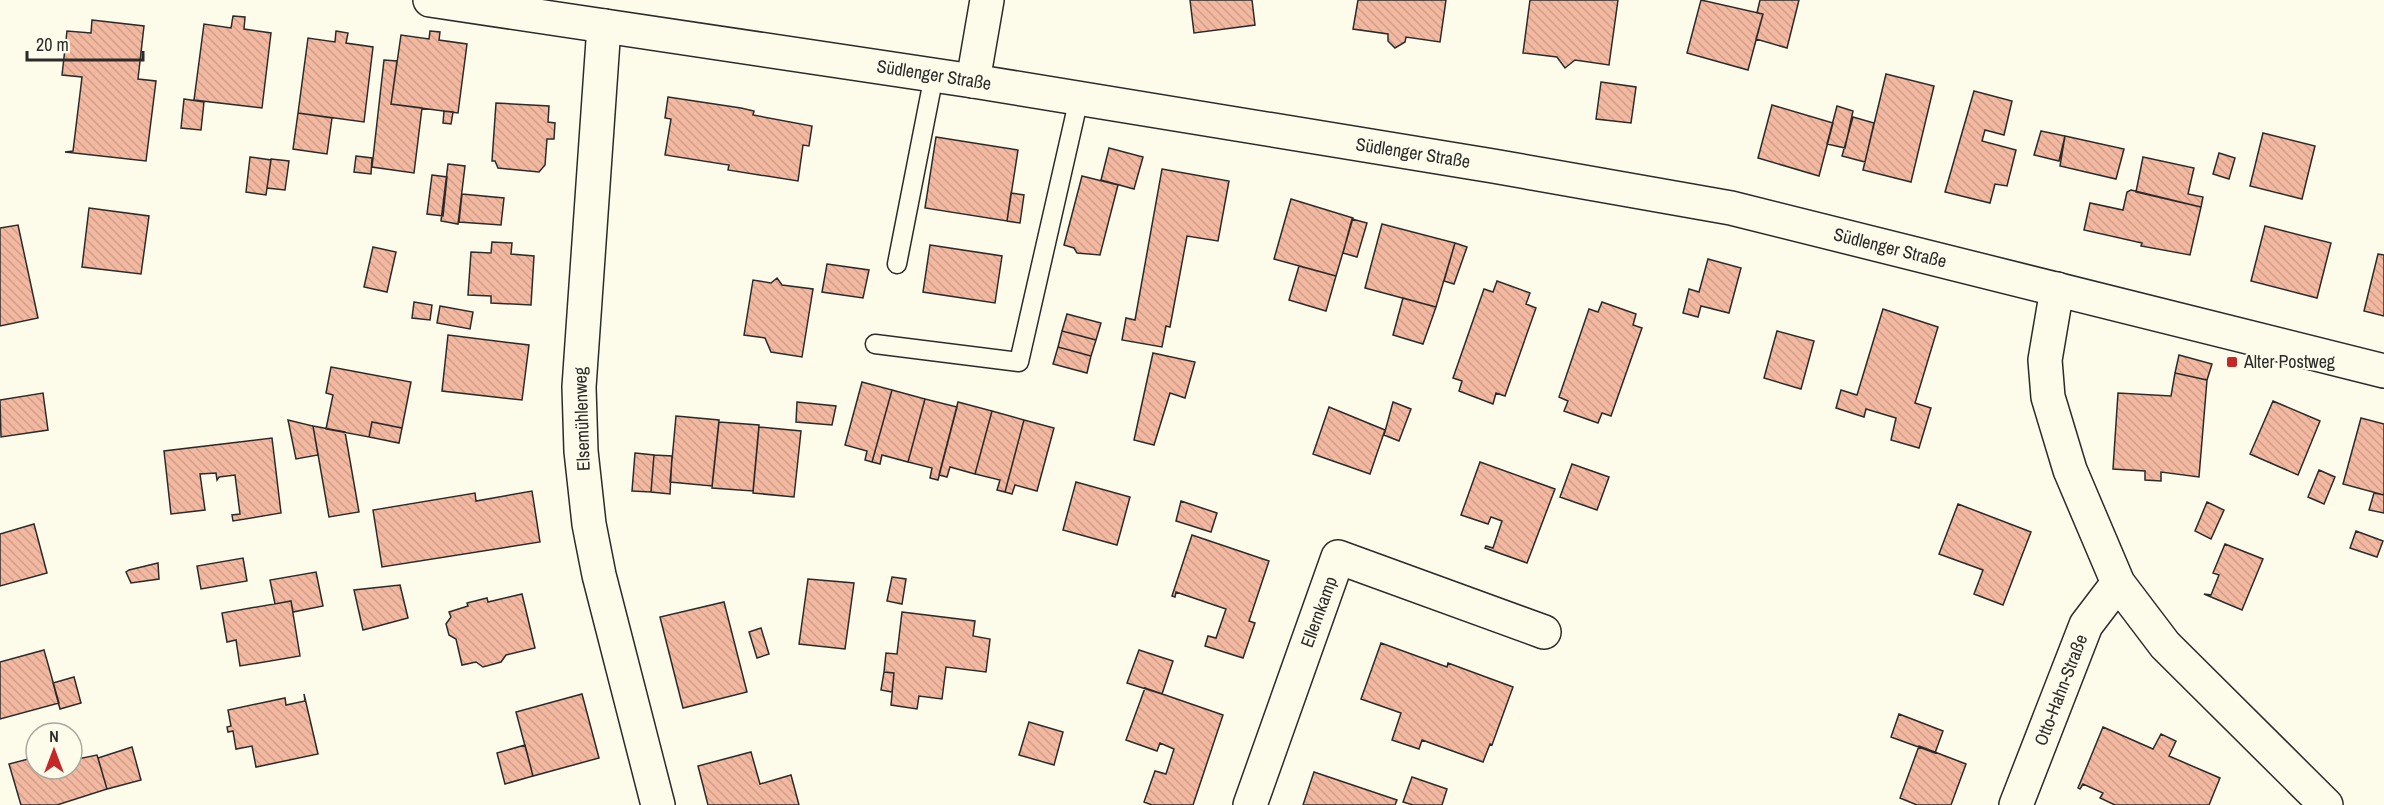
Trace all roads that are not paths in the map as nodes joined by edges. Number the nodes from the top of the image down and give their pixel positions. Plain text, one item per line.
1 (430, 0) edge
2 (987, 0) edge
3 (604, 26) junction
4 (934, 75) junction
5 (973, 81) junction
6 (1079, 98) junction
7 (897, 264) dead end
8 (2056, 289) junction
9 (874, 344) dead end
10 (2384, 371) edge
11 (2118, 583) junction
12 (1544, 632) dead end
13 (658, 805) edge
14 (1250, 805) edge
15 (2016, 805) edge
16 (2326, 805) edge

1 - 3 street, Südlenger Straße
2 - 5 street
3 - 4 street, Südlenger Straße
3 - 13 street, Elsemühlenweg
4 - 5 street, Südlenger Straße
4 - 7 lane
5 - 6 street, Südlenger Straße
6 - 8 street, Südlenger Straße
6 - 9 lane
8 - 10 street, Südlenger Straße
8 - 11 street
11 - 15 street, Otto-Hahn-Straße
11 - 16 street
12 - 14 street, Ellernkamp

